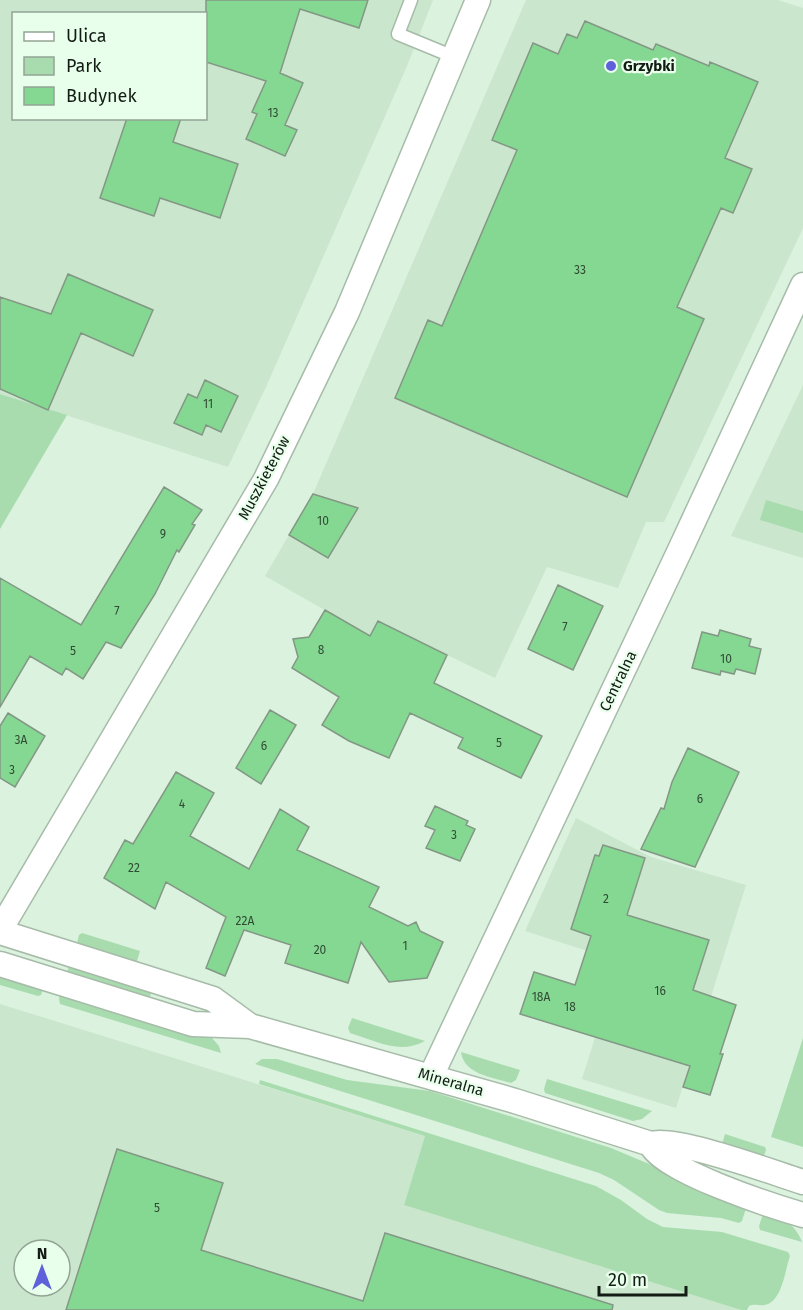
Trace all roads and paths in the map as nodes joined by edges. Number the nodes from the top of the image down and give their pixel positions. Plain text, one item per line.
1 (411, 0) edge
2 (478, 0) edge
3 (454, 57) junction
4 (803, 285) edge
5 (0, 931) edge
6 (0, 963) edge
7 (250, 1026) junction
8 (431, 1076) junction
9 (651, 1144) junction
10 (803, 1182) edge
11 (803, 1215) edge

1 - 3 lane
2 - 3 street, Muszkieterów
3 - 5 street, Muszkieterów
4 - 8 street, Centralna
5 - 7 street, Mineralna
6 - 7 street, Mineralna
7 - 8 street, Mineralna
8 - 9 street, Mineralna
9 - 10 street, Mineralna
9 - 11 street, Mineralna

